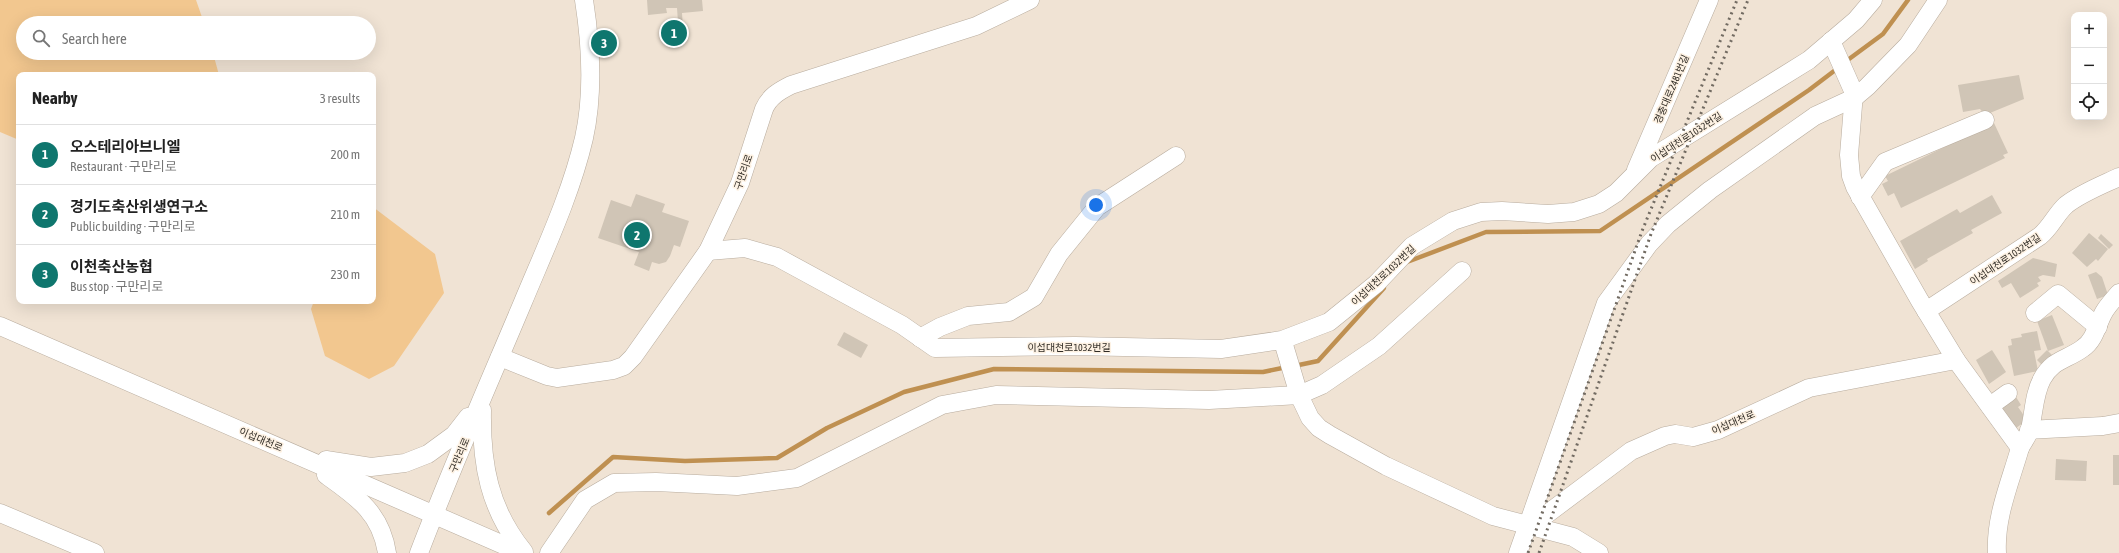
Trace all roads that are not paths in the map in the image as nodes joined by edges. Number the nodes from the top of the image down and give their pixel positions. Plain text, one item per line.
1 (584, 0) edge
2 (1030, 0) edge
3 (1709, 0) edge
4 (1873, 0) edge
5 (1938, 0) edge
6 (1831, 41) junction
7 (1853, 93) junction
8 (1985, 120) dead end
9 (1176, 156) dead end
10 (1633, 177) junction
11 (2119, 177) edge
12 (1860, 197) junction
13 (708, 251) junction
14 (1462, 271) dead end
15 (2119, 293) edge
16 (1926, 311) junction
17 (2035, 313) dead end
18 (0, 326) edge
19 (2098, 327) junction
20 (920, 338) junction
21 (1284, 345) dead end
22 (500, 357) junction
23 (1956, 360) junction
24 (1298, 390) junction
25 (2008, 393) dead end
26 (482, 400) junction
27 (1990, 406) junction
28 (2119, 423) edge
29 (2030, 430) junction
30 (2020, 448) junction
31 (298, 455) junction
32 (0, 513) edge
33 (434, 514) junction
34 (1529, 526) junction
35 (73, 549) edge
36 (96, 553) edge
37 (386, 553) edge
38 (418, 553) edge
39 (523, 553) edge
40 (549, 553) edge
41 (1518, 553) edge
42 (1599, 553) edge
43 (1997, 553) edge

1 - 22 street, 구만리로
2 - 13 street, 구만리로
3 - 10 street, 경충대로2481번길
4 - 6 street
5 - 7 street
6 - 7 street
6 - 10 street, 이섭대천로1032번길
7 - 12 street
7 - 34 street
8 - 12 street
9 - 20 street
10 - 20 street, 이섭대천로1032번길
11 - 16 street, 이섭대천로1032번길
12 - 16 street
13 - 20 street, 이섭대천로1032번길
13 - 22 street, 구만리로
14 - 24 street
15 - 19 street
16 - 23 street
17 - 19 street
18 - 31 street, 이섭대천로
19 - 29 street
21 - 24 street
22 - 26 street, 구만리로
23 - 27 street
23 - 34 street, 이섭대천로
24 - 34 street
24 - 40 street
25 - 27 street
26 - 31 street
26 - 33 street, 구만리로
26 - 39 street
27 - 30 street
28 - 29 street
29 - 30 street
30 - 43 street
31 - 33 street, 이섭대천로
31 - 37 street
32 - 35 street
33 - 38 street, 구만리로
33 - 39 street, 이섭대천로
34 - 41 street
34 - 42 street
35 - 36 street

